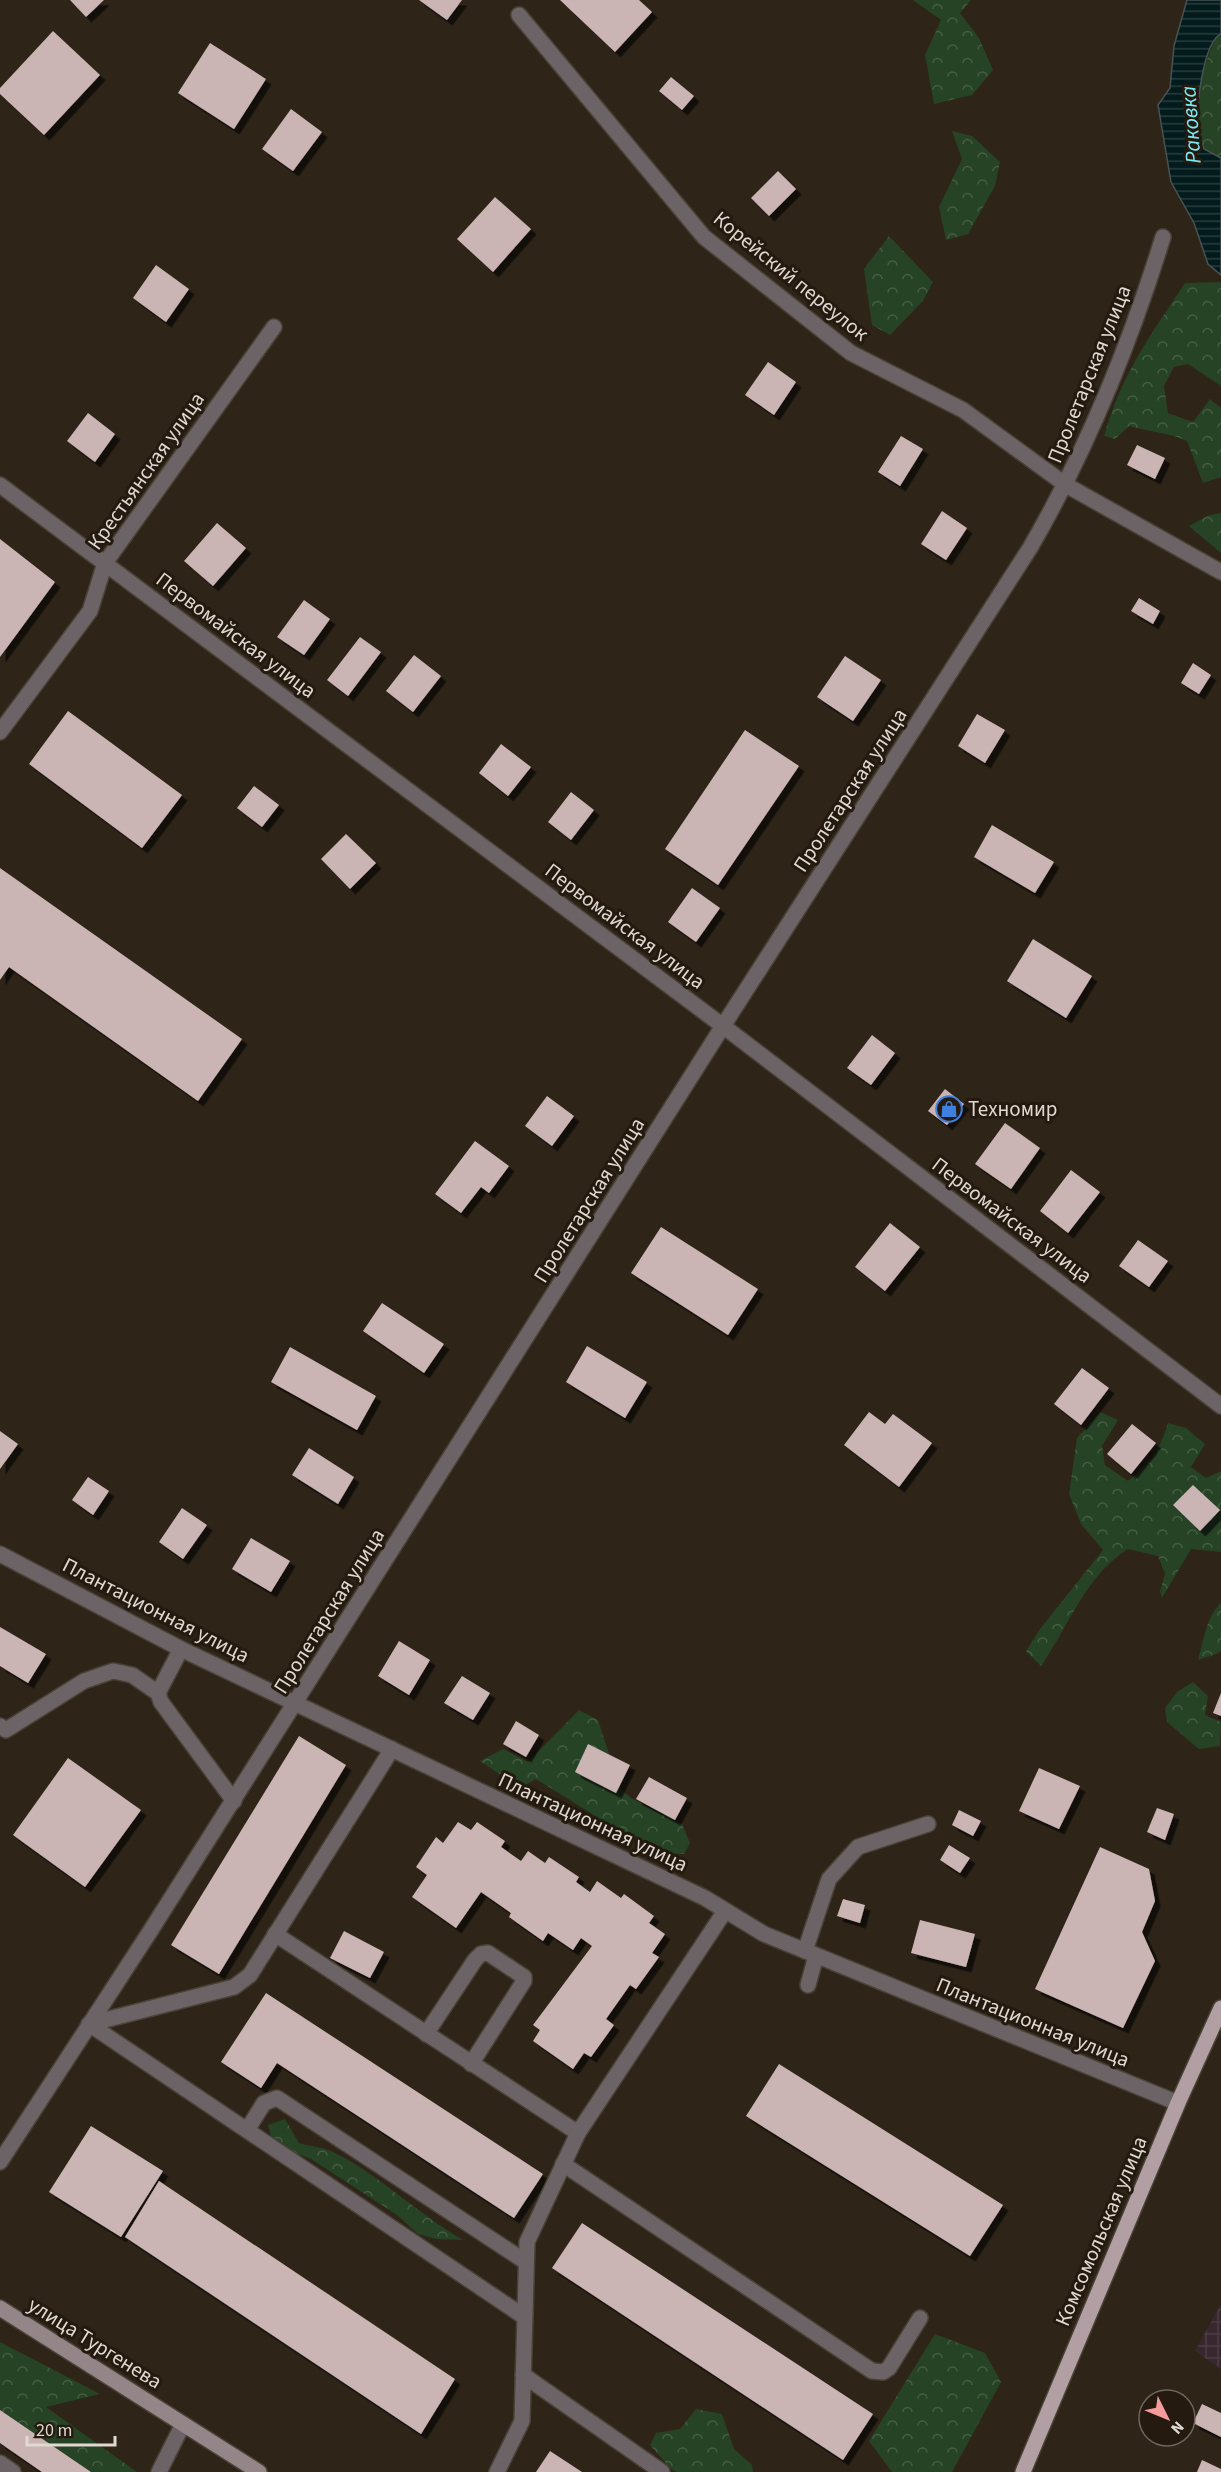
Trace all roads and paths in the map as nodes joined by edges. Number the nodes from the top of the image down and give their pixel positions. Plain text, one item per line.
1 (519, 15) dead end
2 (1163, 237) dead end
3 (274, 327) dead end
4 (0, 485) edge
5 (1066, 485) junction
6 (105, 563) junction
7 (1221, 572) edge
8 (0, 732) edge
9 (723, 1026) junction
10 (1221, 1406) edge
11 (0, 1554) edge
12 (181, 1649) junction
13 (158, 1693) junction
14 (296, 1703) junction
15 (2, 1733) edge
16 (392, 1749) junction
17 (234, 1801) junction
18 (928, 1824) dead end
19 (725, 1911) junction
20 (275, 1934) junction
21 (811, 1954) junction
22 (808, 1985) dead end
23 (1221, 2008) edge
24 (89, 2024) junction
25 (426, 2034) junction
26 (471, 2064) junction
27 (1178, 2103) junction
28 (247, 2130) junction
29 (578, 2133) junction
30 (0, 2162) edge
31 (564, 2164) junction
32 (526, 2262) junction
33 (0, 2308) edge
34 (524, 2316) junction
35 (921, 2318) dead end
36 (523, 2376) junction
37 (183, 2424) junction
38 (0, 2463) edge
39 (13, 2472) edge
40 (159, 2472) edge
41 (259, 2472) edge
42 (497, 2472) edge
43 (662, 2472) edge
44 (1023, 2472) edge

1 - 5 street, Корейский переулок
2 - 5 street, Пролетарская улица
3 - 6 street, Крестьянская улица
4 - 6 street, Первомайская улица
5 - 7 street, Корейский переулок
5 - 9 street, Пролетарская улица
6 - 8 street, Крестьянская улица
6 - 9 street, Первомайская улица
9 - 10 street, Первомайская улица
9 - 14 street, Пролетарская улица
11 - 12 street, Плантационная улица
12 - 13 street
12 - 14 street, Плантационная улица
13 - 15 street
13 - 17 street
14 - 16 street, Плантационная улица
14 - 17 street, Пролетарская улица
16 - 19 street, Плантационная улица
16 - 20 street
17 - 24 street, Пролетарская улица
18 - 21 street
19 - 21 street, Плантационная улица
19 - 29 street
20 - 24 street
20 - 25 street
21 - 22 street
21 - 27 street, Плантационная улица
23 - 27 main road, Комсомольская улица
24 - 28 street
24 - 30 street, Пролетарская улица
25 - 26 street
25 - 26 street
26 - 29 street
27 - 44 main road, Комсомольская улица
28 - 32 street
28 - 34 street
29 - 31 street
31 - 32 street
31 - 35 street
32 - 34 street
33 - 37 main road, улица Тургенева
34 - 36 street
36 - 42 street
36 - 43 street
37 - 40 street
37 - 41 main road, улица Тургенева
38 - 39 street

